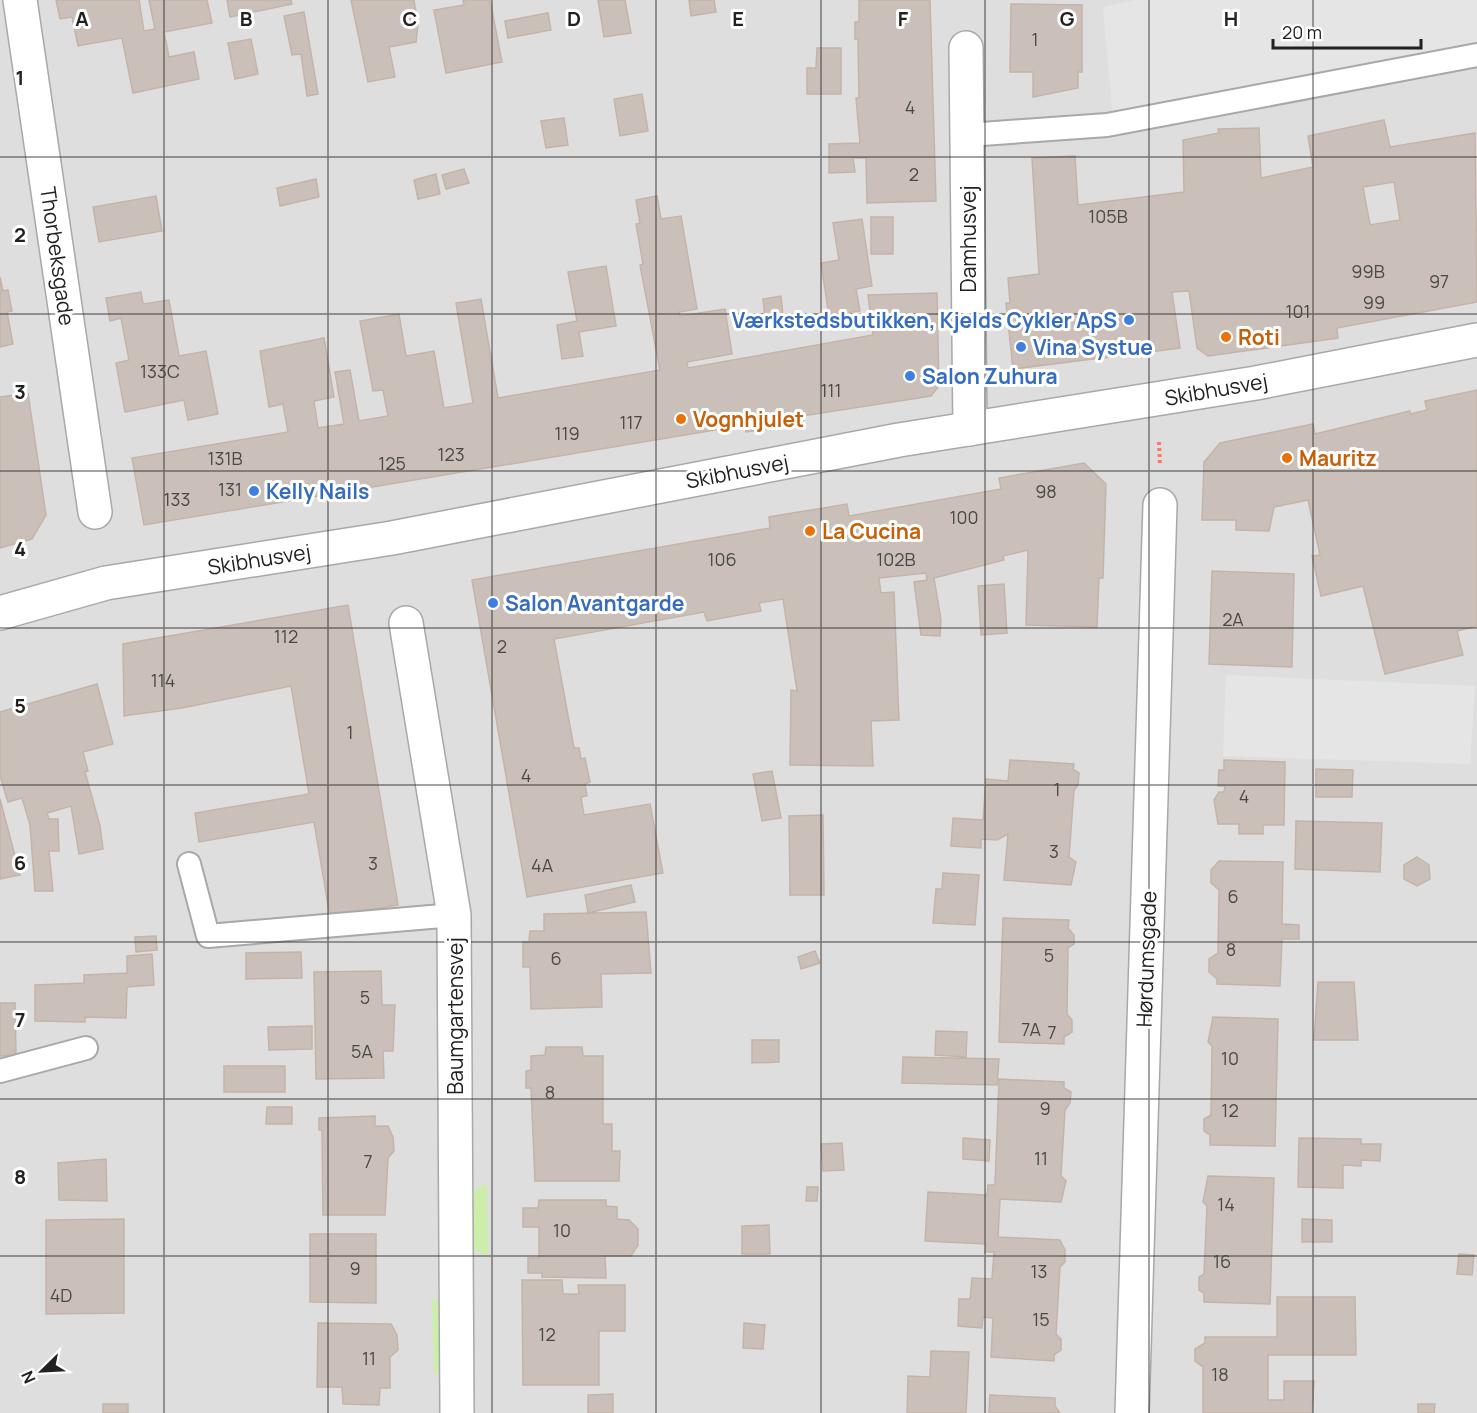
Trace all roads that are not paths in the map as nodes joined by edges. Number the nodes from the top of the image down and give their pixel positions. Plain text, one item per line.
1 (20, 0) edge
2 (966, 48) dead end
3 (1477, 55) edge
4 (968, 135) junction
5 (1477, 340) edge
6 (970, 429) junction
7 (1160, 505) road end
8 (95, 512) dead end
9 (0, 613) edge
10 (406, 623) dead end
11 (189, 864) dead end
12 (454, 915) junction
13 (86, 1048) dead end
14 (0, 1071) edge
15 (457, 1413) edge
16 (1132, 1413) edge

1 - 8 street, Thorbeksgade
2 - 4 street, Damhusvej
3 - 4 lane
4 - 6 street, Damhusvej
5 - 6 street, Skibhusvej
6 - 9 street, Skibhusvej
7 - 16 street, Hørdumsgade
10 - 12 street, Baumgartensvej
11 - 12 lane
12 - 15 street, Baumgartensvej
13 - 14 lane

